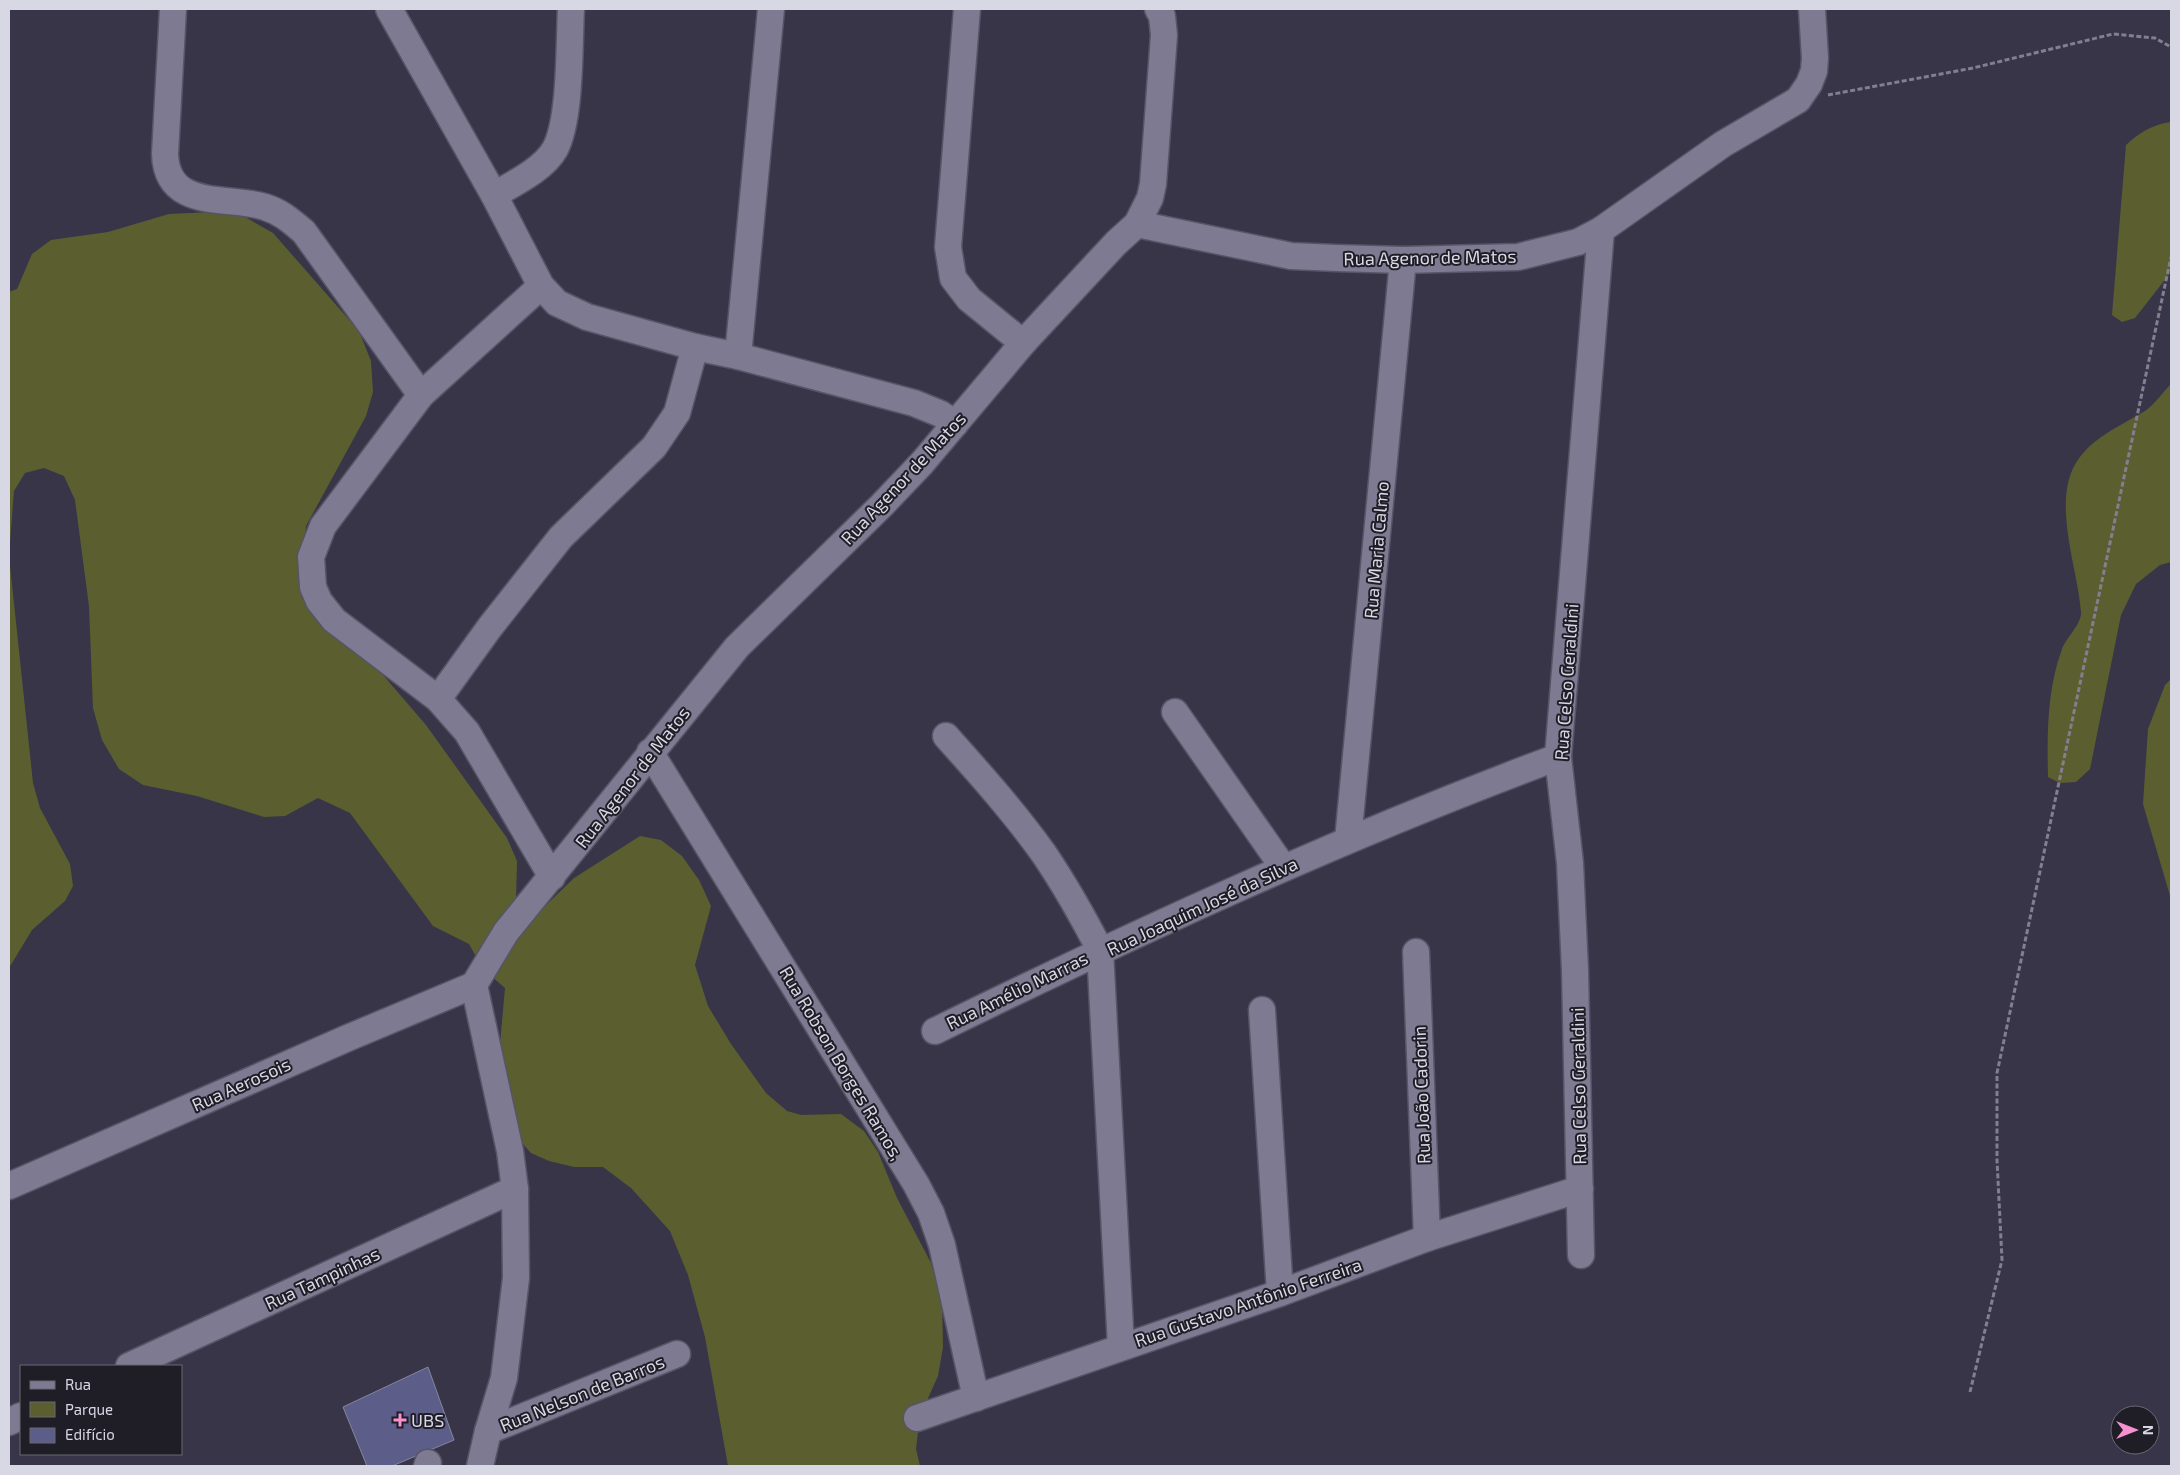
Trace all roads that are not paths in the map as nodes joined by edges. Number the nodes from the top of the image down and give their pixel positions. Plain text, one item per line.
1 (173, 9) edge
2 (389, 9) edge
3 (571, 9) edge
4 (771, 9) edge
5 (967, 9) edge
6 (1158, 9) edge
7 (1812, 9) edge
8 (494, 195) junction
9 (1137, 224) junction
10 (1601, 230) junction
11 (1403, 260) junction
12 (541, 286) junction
13 (1023, 343) junction
14 (695, 347) junction
15 (738, 356) junction
16 (421, 395) junction
17 (955, 424) junction
18 (438, 699) junction
19 (1175, 712) dead end
20 (946, 736) dead end
21 (650, 752) junction
22 (1558, 757) junction
23 (1348, 840) junction
24 (1284, 867) junction
25 (552, 877) junction
26 (1100, 950) junction
27 (1416, 952) dead end
28 (474, 985) junction
29 (1262, 1010) dead end
30 (935, 1031) dead end
31 (9, 1186) edge
32 (515, 1189) junction
33 (1580, 1189) junction
34 (1427, 1238) junction
35 (1581, 1254) dead end
36 (1280, 1293) junction
37 (1120, 1347) junction
38 (677, 1354) dead end
39 (131, 1365) edge
40 (976, 1398) junction
41 (918, 1418) dead end
42 (488, 1431) junction
43 (480, 1466) edge

1 - 16 street
2 - 8 street
3 - 8 street
4 - 15 street
5 - 13 street
6 - 9 street, Rua Agenor de Matos
7 - 10 street, Rua Agenor de Matos
8 - 12 street
9 - 11 street, Rua Agenor de Matos
9 - 13 street, Rua Agenor de Matos
10 - 11 street, Rua Agenor de Matos
10 - 22 street, Rua Celso Geraldini
11 - 23 street, Rua Maria Calmo
12 - 14 street
12 - 16 street
13 - 17 street, Rua Agenor de Matos
14 - 15 street
14 - 18 street
15 - 17 street
16 - 18 street
17 - 21 street, Rua Agenor de Matos
18 - 25 street
19 - 24 street
20 - 26 street
21 - 25 street, Rua Agenor de Matos
21 - 40 street, Rua Robson Borges Ramos,
22 - 23 street, Rua Joaquim José da Silva
22 - 33 street, Rua Celso Geraldini
23 - 24 street, Rua Joaquim José da Silva
24 - 26 street, Rua Joaquim José da Silva
25 - 28 street, Rua Agenor de Matos
26 - 30 street, Rua Amélio Marras
26 - 37 street, Rua Joaquim José da Silva
27 - 34 street, Rua João Cadorin
28 - 31 street, Rua Aerosois
28 - 32 street
29 - 36 street
32 - 39 street, Rua Tampinhas
32 - 42 street
33 - 34 street, Rua Gustavo Antônio Ferreira
33 - 35 street, Rua Celso Geraldini
34 - 36 street, Rua Gustavo Antônio Ferreira
36 - 37 street, Rua Gustavo Antônio Ferreira
37 - 40 street, Rua Gustavo Antônio Ferreira
38 - 42 street, Rua Nelson de Barros
40 - 41 street, Rua Gustavo Antônio Ferreira
42 - 43 street

